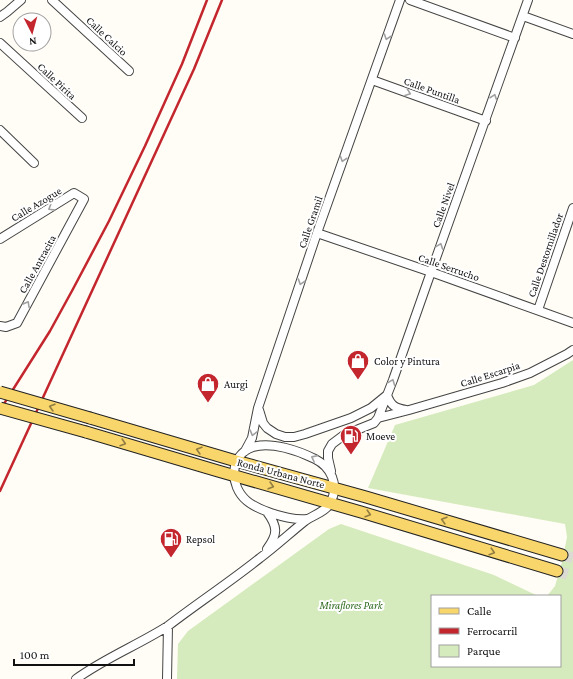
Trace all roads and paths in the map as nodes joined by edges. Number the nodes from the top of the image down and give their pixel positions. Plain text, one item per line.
1 (21, 0) edge
2 (52, 0) edge
3 (400, 0) edge
4 (410, 0) edge
5 (528, 0) edge
6 (523, 16) junction
7 (0, 17) edge
8 (573, 34) edge
9 (515, 38) junction
10 (0, 43) edge
11 (129, 71) dead end
12 (372, 80) junction
13 (82, 118) dead end
14 (486, 121) junction
15 (0, 130) edge
16 (34, 163) dead end
17 (84, 199) joint
18 (573, 208) edge
19 (317, 233) junction
20 (0, 239) edge
21 (431, 272) junction
22 (538, 310) junction
23 (573, 323) edge
24 (0, 326) edge
25 (573, 350) edge
26 (0, 392) edge
27 (387, 395) junction
28 (0, 408) edge
29 (258, 408) junction
30 (409, 410) junction
31 (378, 418) junction
32 (244, 452) junction
33 (236, 461) junction
34 (331, 474) junction
35 (234, 476) junction
36 (335, 488) junction
37 (331, 503) junction
38 (267, 512) junction
39 (307, 519) junction
40 (562, 555) tunnel mouth
41 (260, 558) junction
42 (557, 571) tunnel mouth
43 (168, 626) junction
44 (76, 679) edge
45 (167, 679) edge

1 - 7 street
2 - 11 street, Calle Calcio
3 -> 12 street, Calle Gramil
4 - 9 street
5 - 6 street, Calle Nivel
6 - 8 street
6 - 9 street, Calle Nivel
14 -> 9 street, Calle Nivel
10 - 13 street, Calle Pirita
12 -> 14 street, Calle Puntilla
12 -> 19 street, Calle Gramil
21 -> 14 street, Calle Nivel
15 - 16 street
17 -> 20 street, Calle Azogue
24 -> 17 street, Calle Antracita
18 - 22 street, Calle Destornillador
19 - 21 street, Calle Serrucho
19 -> 29 street, Calle Gramil
21 - 22 street, Calle Serrucho
27 -> 21 street, Calle Nivel
22 - 23 street, Calle Serrucho
25 - 30 street, Calle Escarpia
33 -> 26 main road, Ronda Urbana Norte, bridge
27 - 29 street
27 - 30 street
27 - 31 street, Calle Nivel
28 -> 35 main road, Ronda Urbana Norte, bridge
29 -> 32 street, Calle Gramil
30 - 31 street, Calle Escarpia
31 - 34 street, Calle Escarpia
32 - 33 street
34 -> 32 street
33 - 35 street
33 - 36 main road, Ronda Urbana Norte
34 - 36 street
35 -> 37 main road, Ronda Urbana Norte
35 - 38 street
36 - 37 street
40 -> 36 main road, Ronda Urbana Norte
37 - 39 street
37 -> 42 main road, Ronda Urbana Norte
38 - 39 street
38 - 41 street
39 - 41 street
41 - 43 street
43 - 44 street
43 - 45 street

